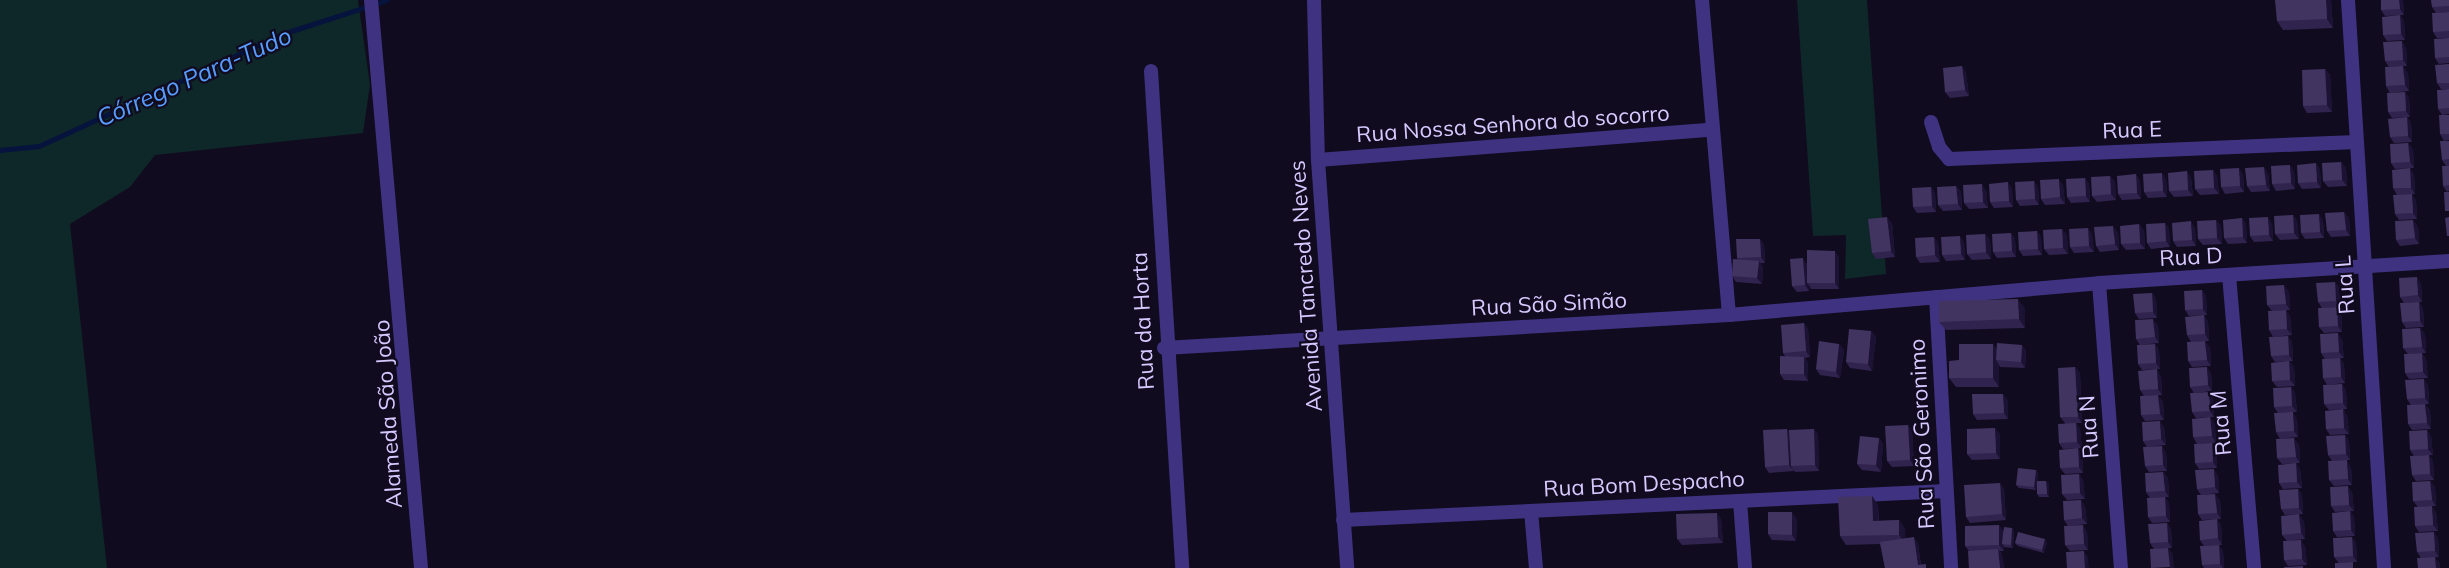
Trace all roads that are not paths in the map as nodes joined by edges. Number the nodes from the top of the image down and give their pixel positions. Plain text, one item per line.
1 (371, 0) edge
2 (1314, 0) edge
3 (1702, 0) edge
4 (2348, 0) edge
5 (1151, 71) dead end
6 (1931, 122) dead end
7 (1710, 130) junction
8 (2357, 142) junction
9 (1318, 160) junction
10 (2449, 261) edge
11 (2365, 267) junction
12 (2229, 275) junction
13 (2099, 283) junction
14 (1936, 297) junction
15 (1729, 315) junction
16 (1331, 338) junction
17 (1164, 348) junction
18 (1946, 491) junction
19 (1740, 501) junction
20 (1531, 511) junction
21 (1343, 520) junction
22 (421, 568) edge
23 (1182, 568) edge
24 (1347, 568) edge
25 (1536, 568) edge
26 (1745, 568) edge
27 (1951, 568) edge
28 (2121, 568) edge
29 (2254, 568) edge
30 (2384, 568) edge

1 - 22 street, Alameda São João
2 - 9 street, Avenida Tancredo Neves
3 - 7 street
4 - 8 street, Rua L
5 - 17 street, Rua da Horta
6 - 8 street, Rua E
7 - 9 street, Rua Nossa Senhora do socorro
7 - 15 street
8 - 11 street, Rua L
9 - 16 street, Avenida Tancredo Neves
10 - 11 street, Rua D
11 - 12 street, Rua D
11 - 30 street, Rua L
12 - 13 street, Rua D
12 - 29 street, Rua M
13 - 14 street, Rua D
13 - 28 street, Rua N
14 - 15 street, Rua São Simão
14 - 18 street, Rua São Geronimo
15 - 16 street, Rua São Simão
16 - 17 street, Rua São Simão
16 - 21 street, Avenida Tancredo Neves
17 - 23 street, Rua da Horta
18 - 19 street, Rua Bom Despacho
18 - 27 street, Rua São Geronimo
19 - 20 street, Rua Bom Despacho
19 - 26 street
20 - 21 street, Rua Bom Despacho
20 - 25 street
21 - 24 street, Avenida Tancredo Neves

